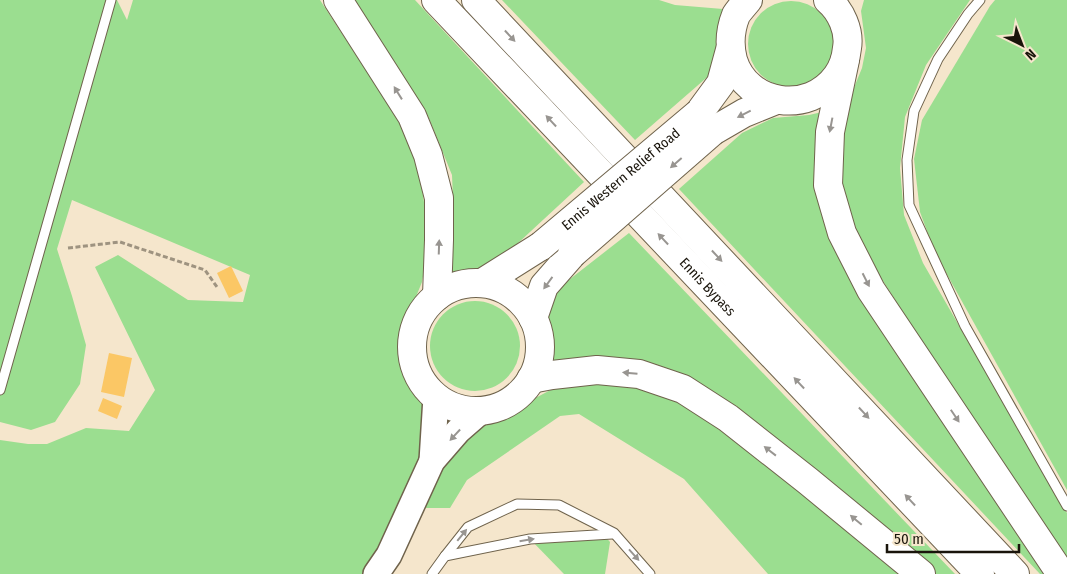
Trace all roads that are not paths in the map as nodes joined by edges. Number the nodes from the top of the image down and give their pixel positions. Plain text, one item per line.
1 (111, 0) edge
2 (338, 0) edge
3 (436, 0) edge
4 (476, 0) edge
5 (748, 0) edge
6 (828, 0) edge
7 (848, 0) edge
8 (980, 0) edge
9 (846, 27) junction
10 (730, 50) junction
11 (845, 60) junction
12 (776, 100) junction
13 (706, 122) junction
14 (482, 283) junction
15 (437, 296) junction
16 (533, 318) junction
17 (531, 380) junction
18 (0, 390) edge
19 (436, 397) junction
20 (481, 410) junction
21 (432, 461) junction
22 (1067, 506) edge
23 (614, 534) junction
24 (445, 556) junction
25 (650, 573) edge
26 (376, 574) edge
27 (432, 574) edge
28 (921, 574) edge
29 (980, 574) edge
30 (1016, 574) edge
31 (1061, 574) edge

1 - 18 lane
15 -> 2 main road
29 -> 3 main road, Ennis Bypass
4 -> 30 main road, Ennis Bypass
5 - 10 main road, Ennis Western Relief Road
6 - 9 main road
7 - 9 main road
8 - 22 lane
9 - 11 main road
10 - 12 main road
10 - 13 main road, Ennis Western Relief Road
11 - 12 main road
11 -> 31 main road
12 -> 13 main road, Ennis Western Relief Road
13 - 14 main road, Ennis Western Relief Road, bridge
13 -> 16 main road, Ennis Western Relief Road, bridge
14 - 15 main road
14 - 16 main road
15 - 19 main road
16 - 17 main road
17 - 20 main road
28 -> 17 main road
19 - 20 main road
19 - 21 street
20 -> 21 street
21 - 26 street
24 -> 23 lane
24 -> 23 lane
23 -> 25 lane
24 - 27 lane

